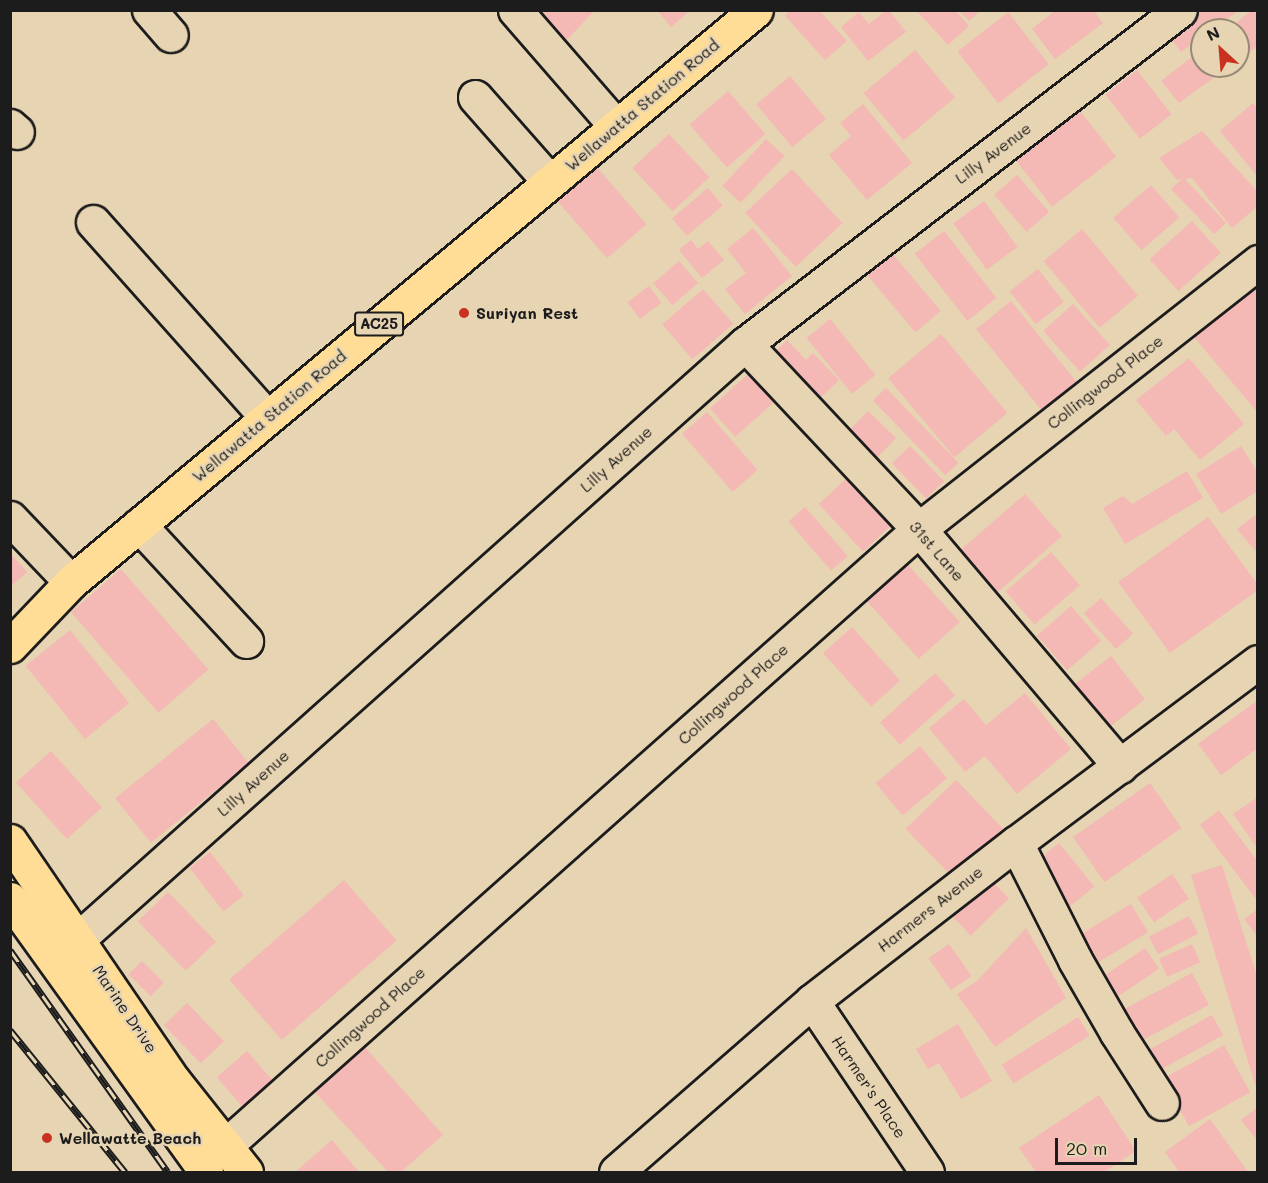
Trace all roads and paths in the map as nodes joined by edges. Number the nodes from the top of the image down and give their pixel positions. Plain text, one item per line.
1 (149, 10) edge
2 (515, 10) edge
3 (756, 10) edge
4 (1180, 10) edge
5 (171, 35) dead end
6 (475, 97) dead end
7 (616, 126) junction
8 (549, 181) junction
9 (93, 222) dead end
10 (1257, 262) edge
11 (745, 344) junction
12 (267, 417) junction
13 (10, 518) edge
14 (139, 525) junction
15 (919, 529) junction
16 (71, 582) junction
17 (246, 641) dead end
18 (10, 646) edge
19 (1257, 662) edge
20 (1120, 766) junction
21 (10, 841) edge
22 (1016, 843) junction
23 (10, 899) edge
24 (78, 939) junction
25 (812, 1001) junction
26 (1162, 1103) dead end
27 (225, 1146) junction
28 (625, 1169) edge
29 (206, 1173) edge
30 (246, 1173) edge
31 (927, 1173) edge

1 - 5 street
2 - 7 street
3 - 7 main road, Wellawatta Station Road / AC25
4 - 11 street, Lilly Avenue
6 - 8 street
7 - 8 main road, Wellawatta Station Road / AC25
8 - 12 main road, Wellawatta Station Road / AC25
9 - 12 street
10 - 15 street, Collingwood Place
11 - 15 street, 31st Lane
11 - 24 street, Lilly Avenue
12 - 14 main road, Wellawatta Station Road / AC25
13 - 16 street
14 - 16 main road, Wellawatta Station Road / AC25
14 - 17 street
15 - 20 street, 31st Lane
15 - 27 street, Collingwood Place
16 - 18 main road, Wellawatta Station Road / AC25
19 - 20 street, Harmers Avenue
20 - 22 street, Harmers Avenue
21 - 24 main road, Marine Drive
22 - 25 street, Harmers Avenue
22 - 26 street
23 - 29 main road, Marine Drive
24 - 27 main road, Marine Drive
25 - 28 street, Harmers Avenue
25 - 31 street, Harmer's Place
27 - 30 main road, Marine Drive

